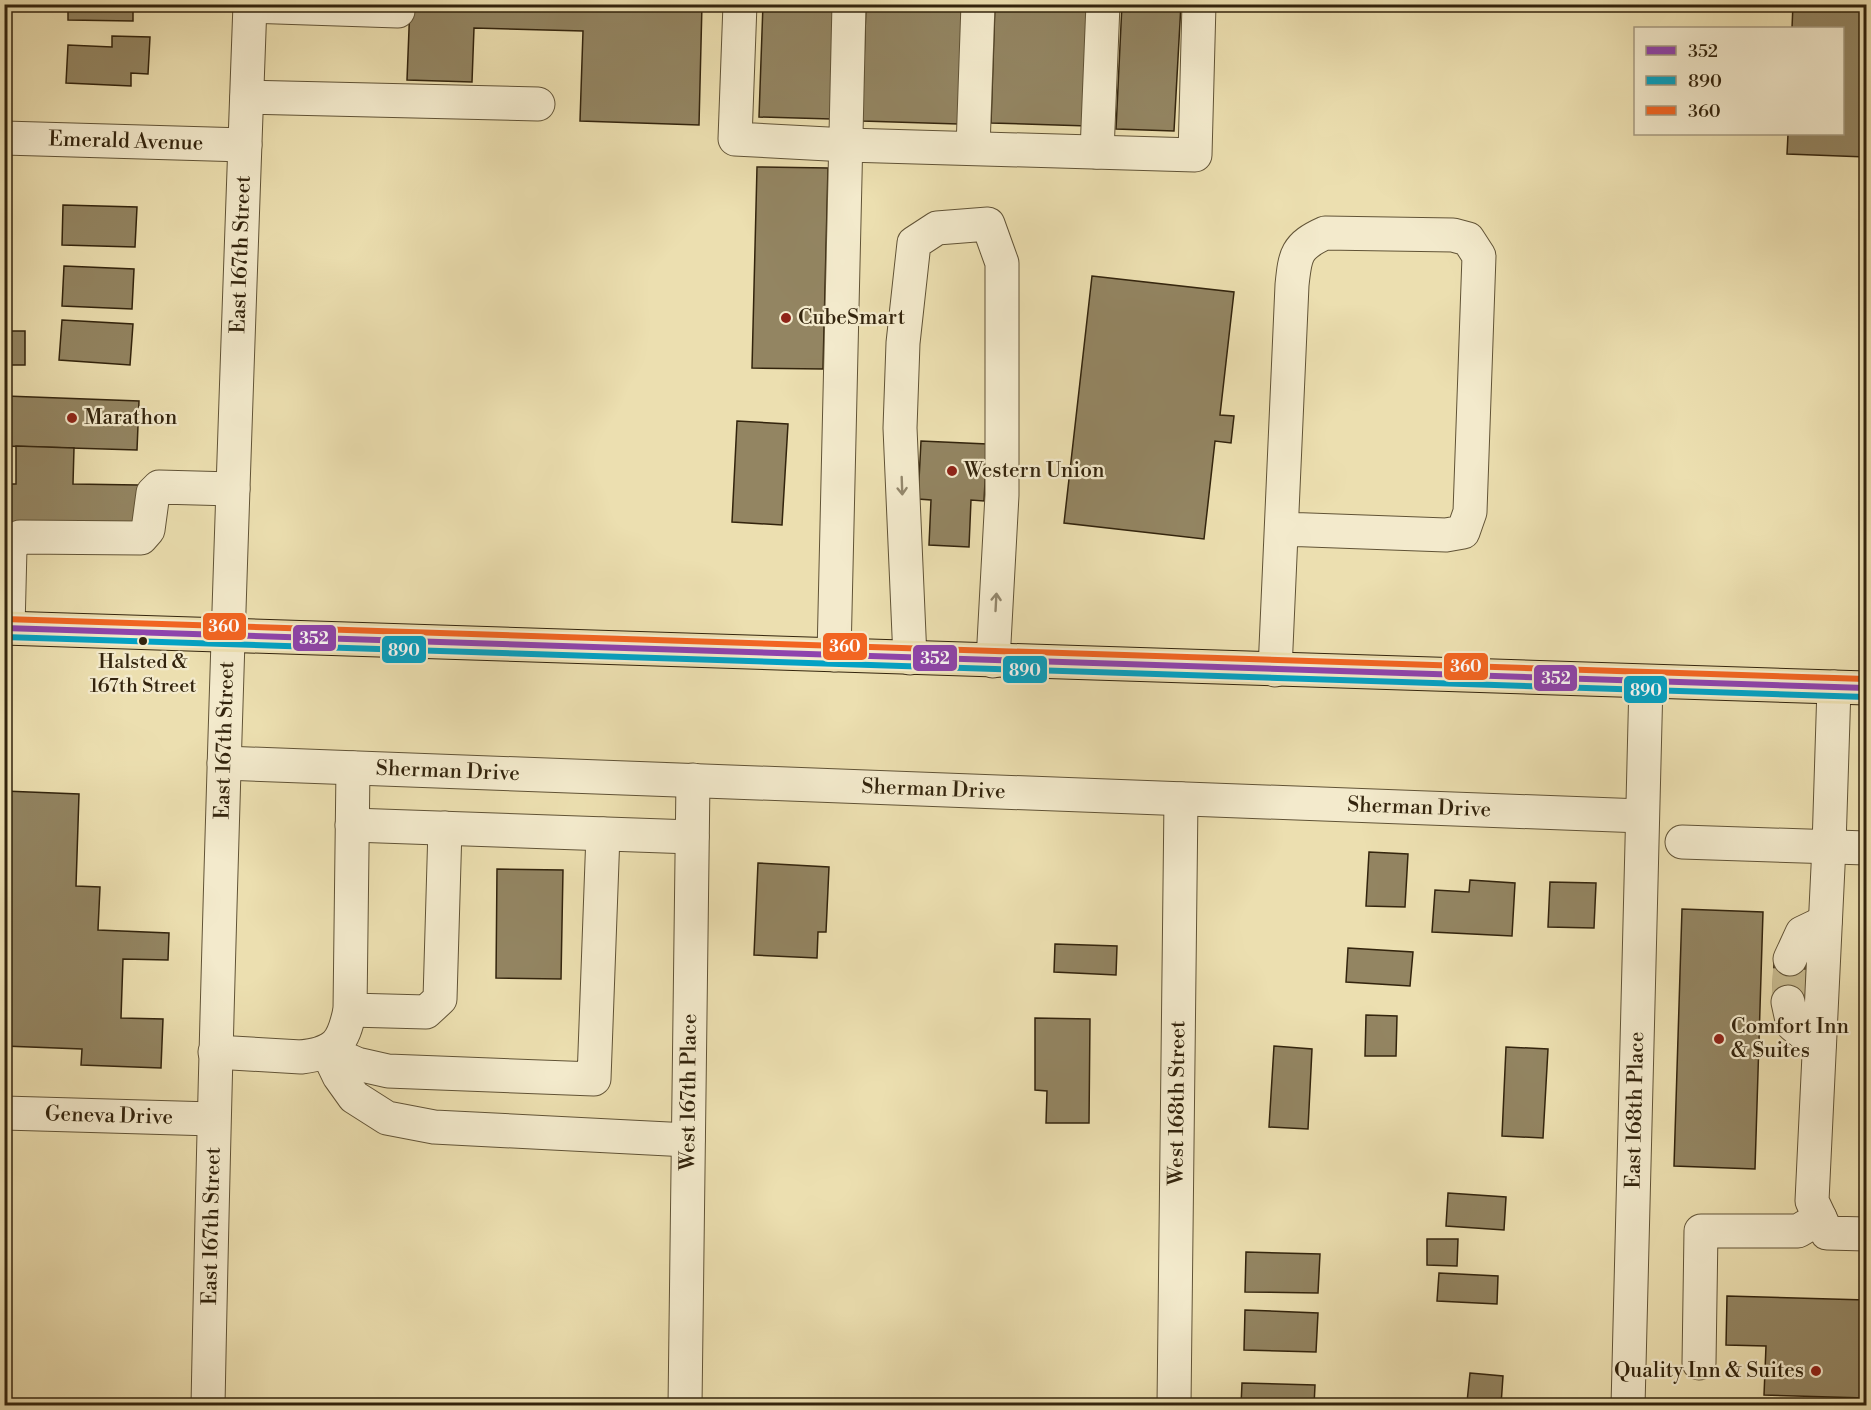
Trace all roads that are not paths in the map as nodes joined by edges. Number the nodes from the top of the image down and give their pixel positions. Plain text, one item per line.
1 (740, 4) edge
2 (849, 4) edge
3 (978, 4) edge
4 (1103, 4) edge
5 (1198, 4) edge
6 (250, 5) edge
7 (398, 11) dead end
8 (247, 98) junction
9 (538, 104) dead end
10 (4, 138) edge
11 (245, 145) junction
12 (847, 145) junction
13 (972, 148) junction
14 (1097, 152) junction
15 (233, 489) junction
16 (1282, 529) junction
17 (6, 628) edge
18 (227, 636) junction
19 (834, 655) junction
20 (910, 658) junction
21 (993, 661) junction
22 (1275, 670) junction
23 (1646, 682) junction
24 (1834, 687) junction
25 (1866, 688) edge
26 (224, 763) junction
27 (353, 768) junction
28 (693, 780) junction
29 (1181, 799) junction
30 (1642, 816) junction
31 (352, 825) junction
32 (444, 828) junction
33 (603, 834) junction
34 (692, 837) junction
35 (1682, 842) dead end
36 (1829, 846) junction
37 (1866, 848) edge
38 (1825, 922) junction
39 (1790, 959) tunnel mouth
40 (1788, 1002) tunnel mouth
41 (350, 1010) junction
42 (1819, 1046) junction
43 (327, 1050) junction
44 (215, 1052) junction
45 (4, 1113) edge
46 (213, 1119) junction
47 (688, 1140) junction
48 (1820, 1218) junction
49 (1862, 1242) edge
50 (1699, 1363) dead end
51 (208, 1406) edge
52 (685, 1406) edge
53 (1174, 1406) edge
54 (1628, 1406) edge

1 - 12 street
2 - 12 street
3 - 13 street
4 - 14 street
5 - 14 street
6 - 7 street
6 - 8 street, East 167th Street
8 - 9 street
8 - 11 street, East 167th Street
10 - 11 street, Emerald Avenue
11 - 15 street, East 167th Street
12 - 13 street
12 - 19 street
13 - 14 street
15 - 17 street
15 - 18 street, East 167th Street
16 - 16 street
16 - 22 street
17 - 18 main road
18 - 19 main road
18 - 26 street, East 167th Street
19 - 20 main road
20 - 21 main road
21 -> 20 street
21 - 22 main road
22 - 23 main road
23 - 24 main road
23 - 30 street, East 168th Place
24 - 25 main road
24 - 36 street
26 - 27 street, Sherman Drive
26 - 44 street, East 167th Street
27 - 28 street, Sherman Drive
27 - 31 street
28 - 29 street, Sherman Drive
28 - 34 street, West 167th Place
29 - 30 street, Sherman Drive
29 - 53 street, West 168th Street
30 - 54 street, East 168th Place
31 - 32 street
31 - 41 street
32 - 33 street
32 - 41 street
33 - 34 street
33 - 43 street
34 - 47 street, West 167th Place
35 - 36 street
36 - 37 street
36 - 38 street
38 - 39 street
38 - 42 street
40 - 42 street
41 - 43 street
42 - 48 street
43 - 44 street
43 - 47 street
44 - 46 street, East 167th Street
45 - 46 street, Geneva Drive
46 - 51 street, East 167th Street
47 - 52 street, West 167th Place
48 - 49 street
48 - 50 street

